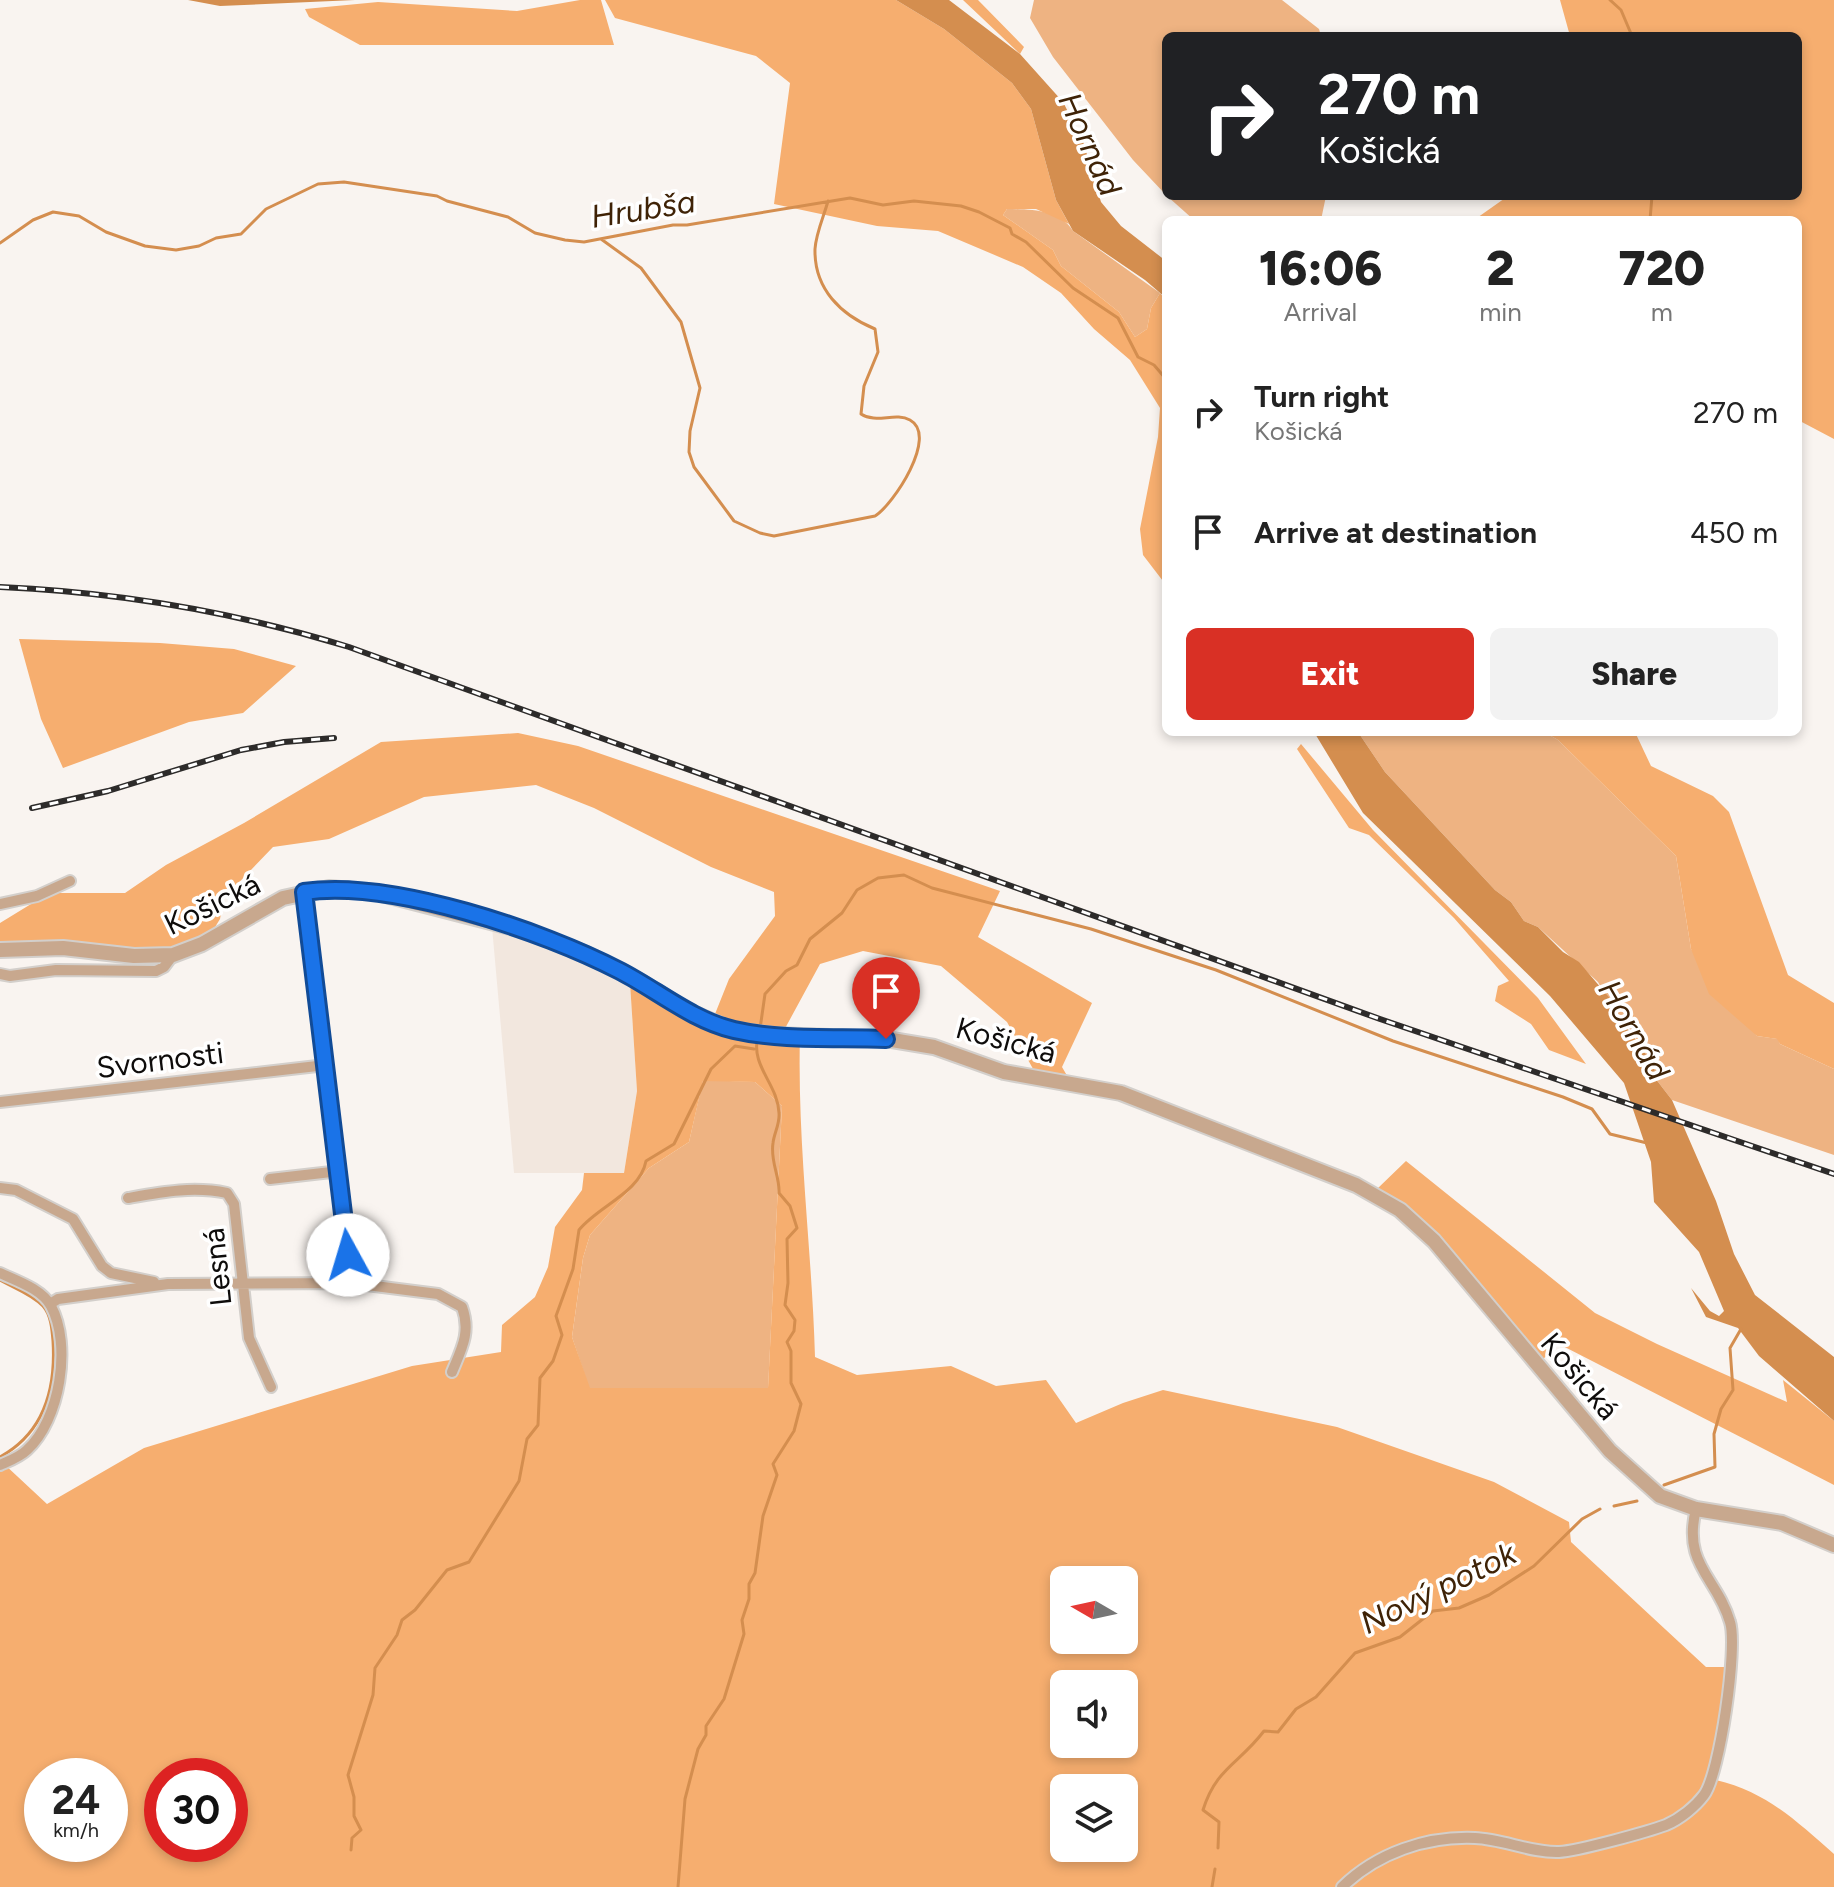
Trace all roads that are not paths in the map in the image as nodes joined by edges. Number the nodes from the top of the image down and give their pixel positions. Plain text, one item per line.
1 (70, 881) dead end
2 (304, 892) junction
3 (0, 904) edge
4 (0, 950) edge
5 (173, 955) junction
6 (0, 974) edge
7 (326, 1065) junction
8 (0, 1102) edge
9 (340, 1171) junction
10 (270, 1179) dead end
11 (0, 1188) edge
12 (128, 1198) dead end
13 (0, 1273) edge
14 (351, 1283) junction
15 (168, 1284) junction
16 (245, 1284) junction
17 (50, 1304) junction
18 (452, 1372) dead end
19 (271, 1387) dead end
20 (0, 1465) edge
21 (1696, 1509) junction
22 (1834, 1545) edge
23 (1342, 1887) edge

1 - 3 street
2 - 5 street, Košická
2 - 7 street
2 - 21 street, Košická
4 - 5 street, Košická
5 - 6 street
7 - 8 street, Svornosti
7 - 9 street
9 - 10 street
9 - 14 street
11 - 15 street
12 - 16 street, Lesná
13 - 17 street
14 - 16 street
14 - 18 street
15 - 16 street
15 - 17 street
16 - 19 street, Lesná
17 - 20 street
21 - 22 street, Košická
21 - 23 street

